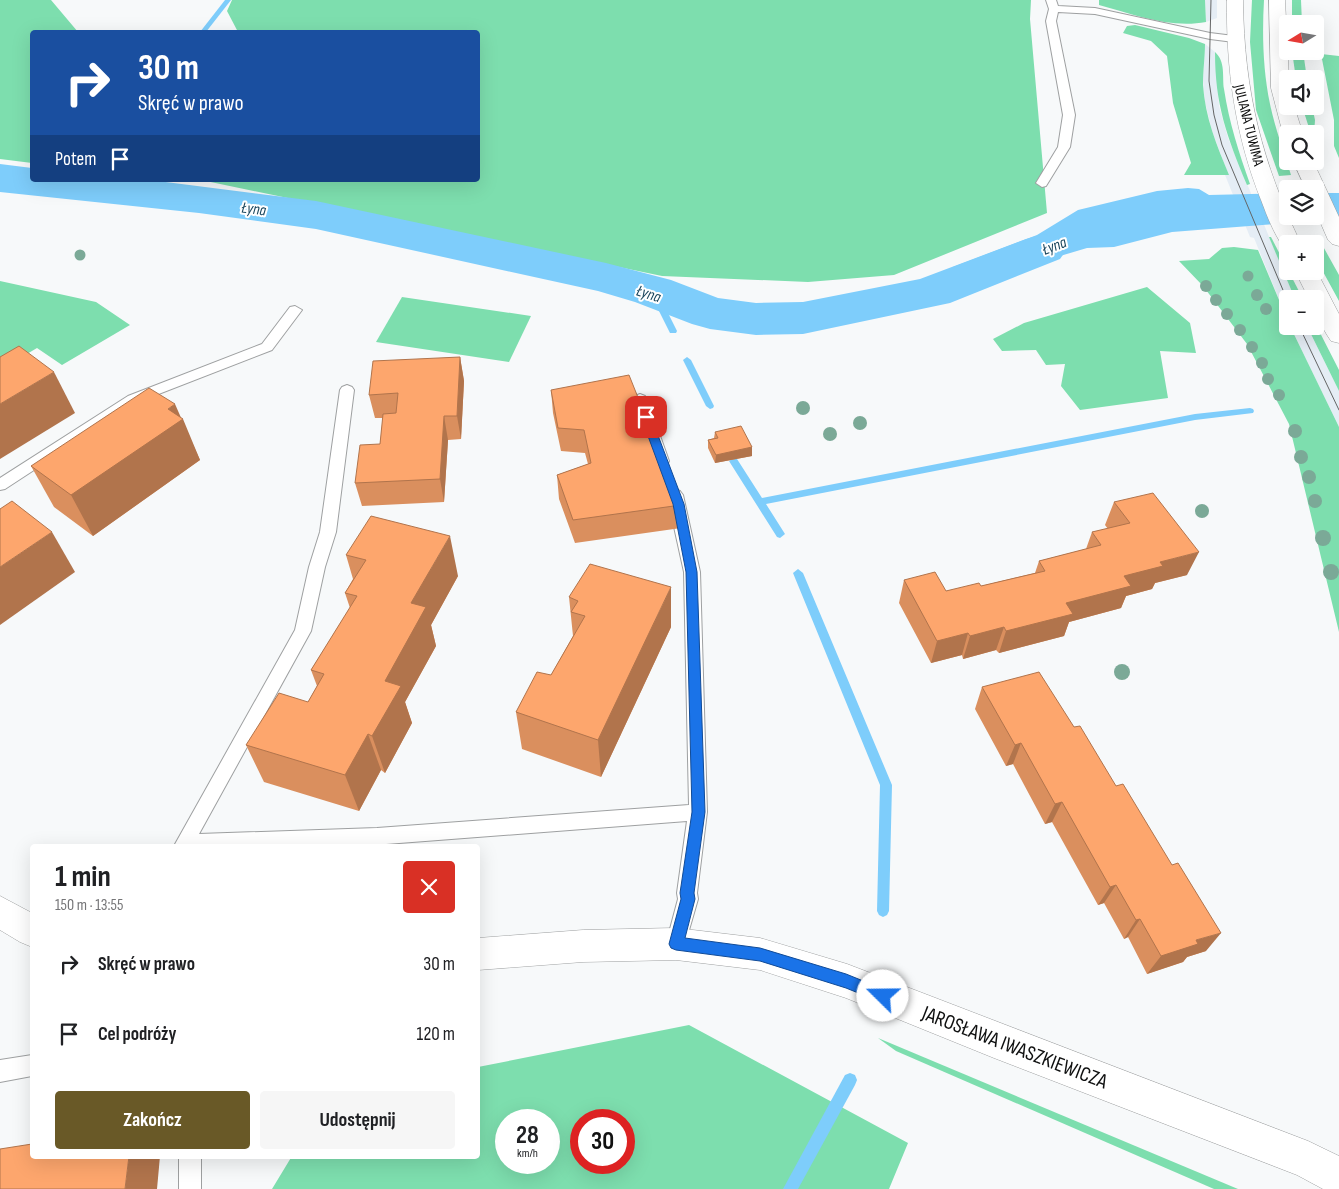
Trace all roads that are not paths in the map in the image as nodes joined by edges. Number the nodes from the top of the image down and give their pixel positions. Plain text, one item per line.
1 (1236, 0) edge
2 (1277, 0) edge
3 (1053, 5) edge
4 (1234, 39) junction
5 (1290, 125) edge
6 (1307, 170) edge
7 (1042, 183) dead end
8 (1287, 235) edge
9 (1339, 240) edge
10 (1311, 280) edge
11 (295, 310) dead end
12 (1339, 336) edge
13 (347, 390) dead end
14 (640, 400) edge
15 (0, 484) edge
16 (698, 812) junction
17 (185, 844) edge
18 (226, 844) edge
19 (0, 912) edge
20 (30, 929) edge
21 (676, 944) junction
22 (480, 954) edge
23 (30, 1066) edge
24 (0, 1071) edge
25 (190, 1159) edge
26 (1329, 1167) edge
27 (190, 1189) edge

1 - 4 main road, JULIANA TUWIMA
2 - 5 main road
3 - 4 lane
3 - 7 lane
4 - 8 main road, JULIANA TUWIMA
6 - 9 main road
10 - 12 main road
11 - 15 lane
13 - 17 lane
14 - 16 lane
16 - 18 lane
16 - 21 lane
19 - 20 main road
21 - 22 main road, JAROSŁAWA IWASZKIEWICZA
21 - 26 main road, JAROSŁAWA IWASZKIEWICZA
23 - 24 lane
25 - 27 lane

